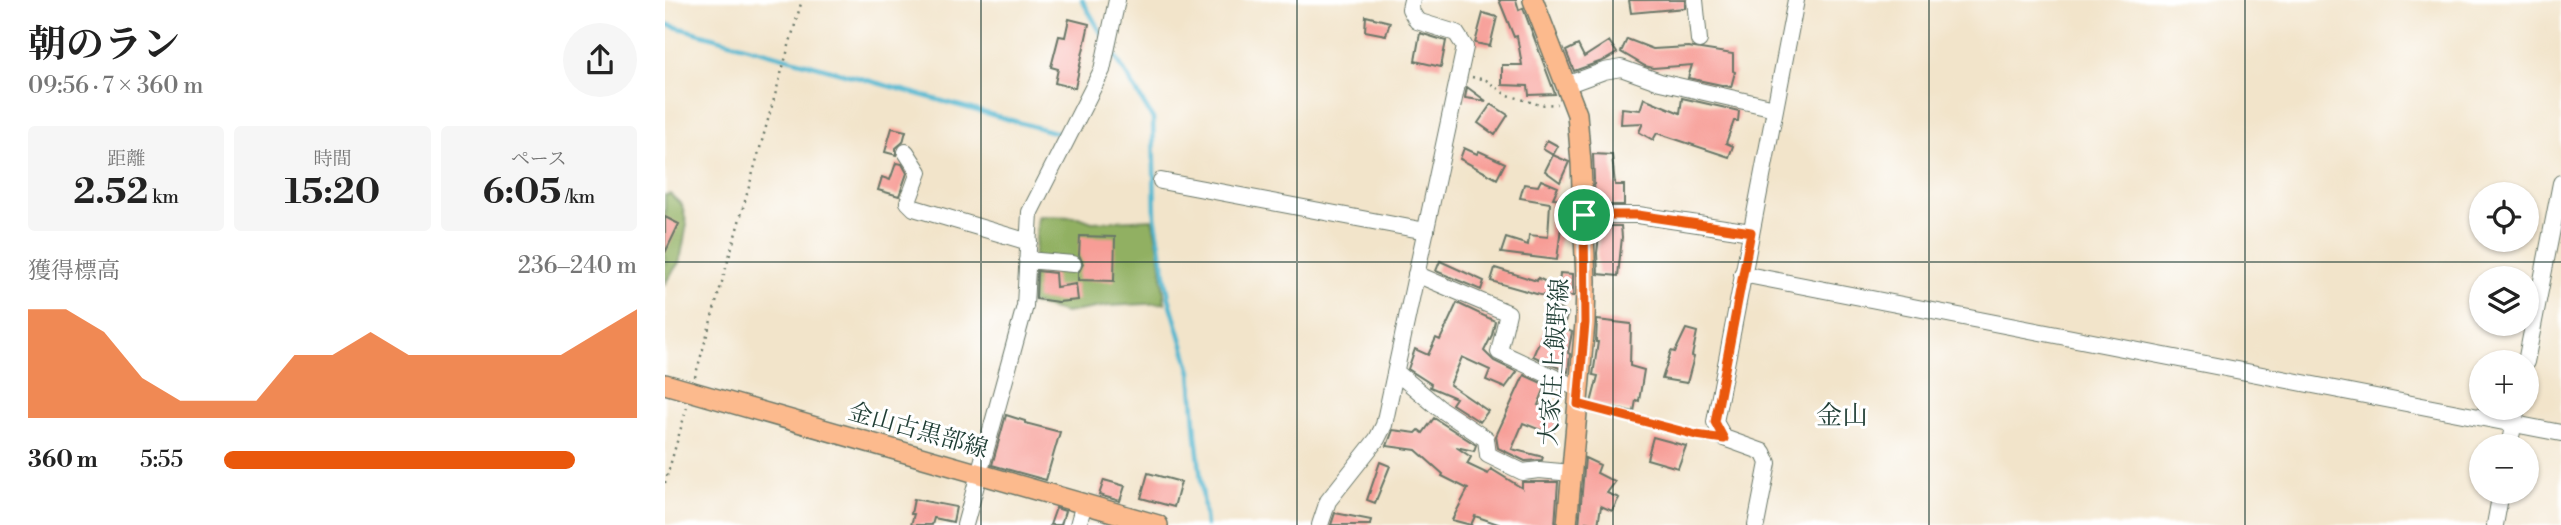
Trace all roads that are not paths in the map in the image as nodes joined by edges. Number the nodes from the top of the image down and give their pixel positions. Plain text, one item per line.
1 (1117, 0) edge
2 (1412, 0) edge
3 (1533, 0) edge
4 (1695, 0) edge
5 (1796, 0) edge
6 (1699, 40) dead end
7 (1569, 94) junction
8 (1775, 108) junction
9 (906, 152) dead end
10 (1161, 181) dead end
11 (2561, 183) edge
12 (1584, 215) junction
13 (1426, 231) junction
14 (1751, 232) junction
15 (1028, 242) junction
16 (1027, 261) junction
17 (1073, 264) dead end
18 (1416, 274) junction
19 (1742, 274) junction
20 (2528, 350) edge
21 (1395, 372) junction
22 (665, 384) edge
23 (1579, 396) junction
24 (2469, 407) edge
25 (2529, 420) edge
26 (2561, 432) edge
27 (1572, 473) junction
28 (980, 474) junction
29 (1084, 504) junction
30 (2499, 504) edge
31 (965, 525) edge
32 (1078, 525) edge
33 (1158, 525) edge
34 (1320, 525) edge
35 (1567, 525) edge
36 (1756, 525) edge
37 (2495, 525) edge

1 - 15 street
2 - 13 street
3 - 7 main road, 大家庄上飯野線
4 - 6 street
5 - 8 street
7 - 8 street
7 - 12 main road, 大家庄上飯野線
8 - 14 street
9 - 15 street
10 - 13 street
11 - 20 street
12 - 14 street
12 - 23 main road, 大家庄上飯野線
13 - 18 street
14 - 19 street
15 - 16 street
16 - 17 street
16 - 28 street
18 - 21 street
18 - 23 street
19 - 24 street
19 - 36 street
21 - 27 street
21 - 34 street
22 - 28 main road, 金山古黒部線
23 - 27 main road, 大家庄上飯野線
25 - 26 street
27 - 35 main road, 大家庄上飯野線
28 - 29 main road, 金山古黒部線
28 - 31 street
29 - 32 street
29 - 33 main road, 金山古黒部線
30 - 37 street

